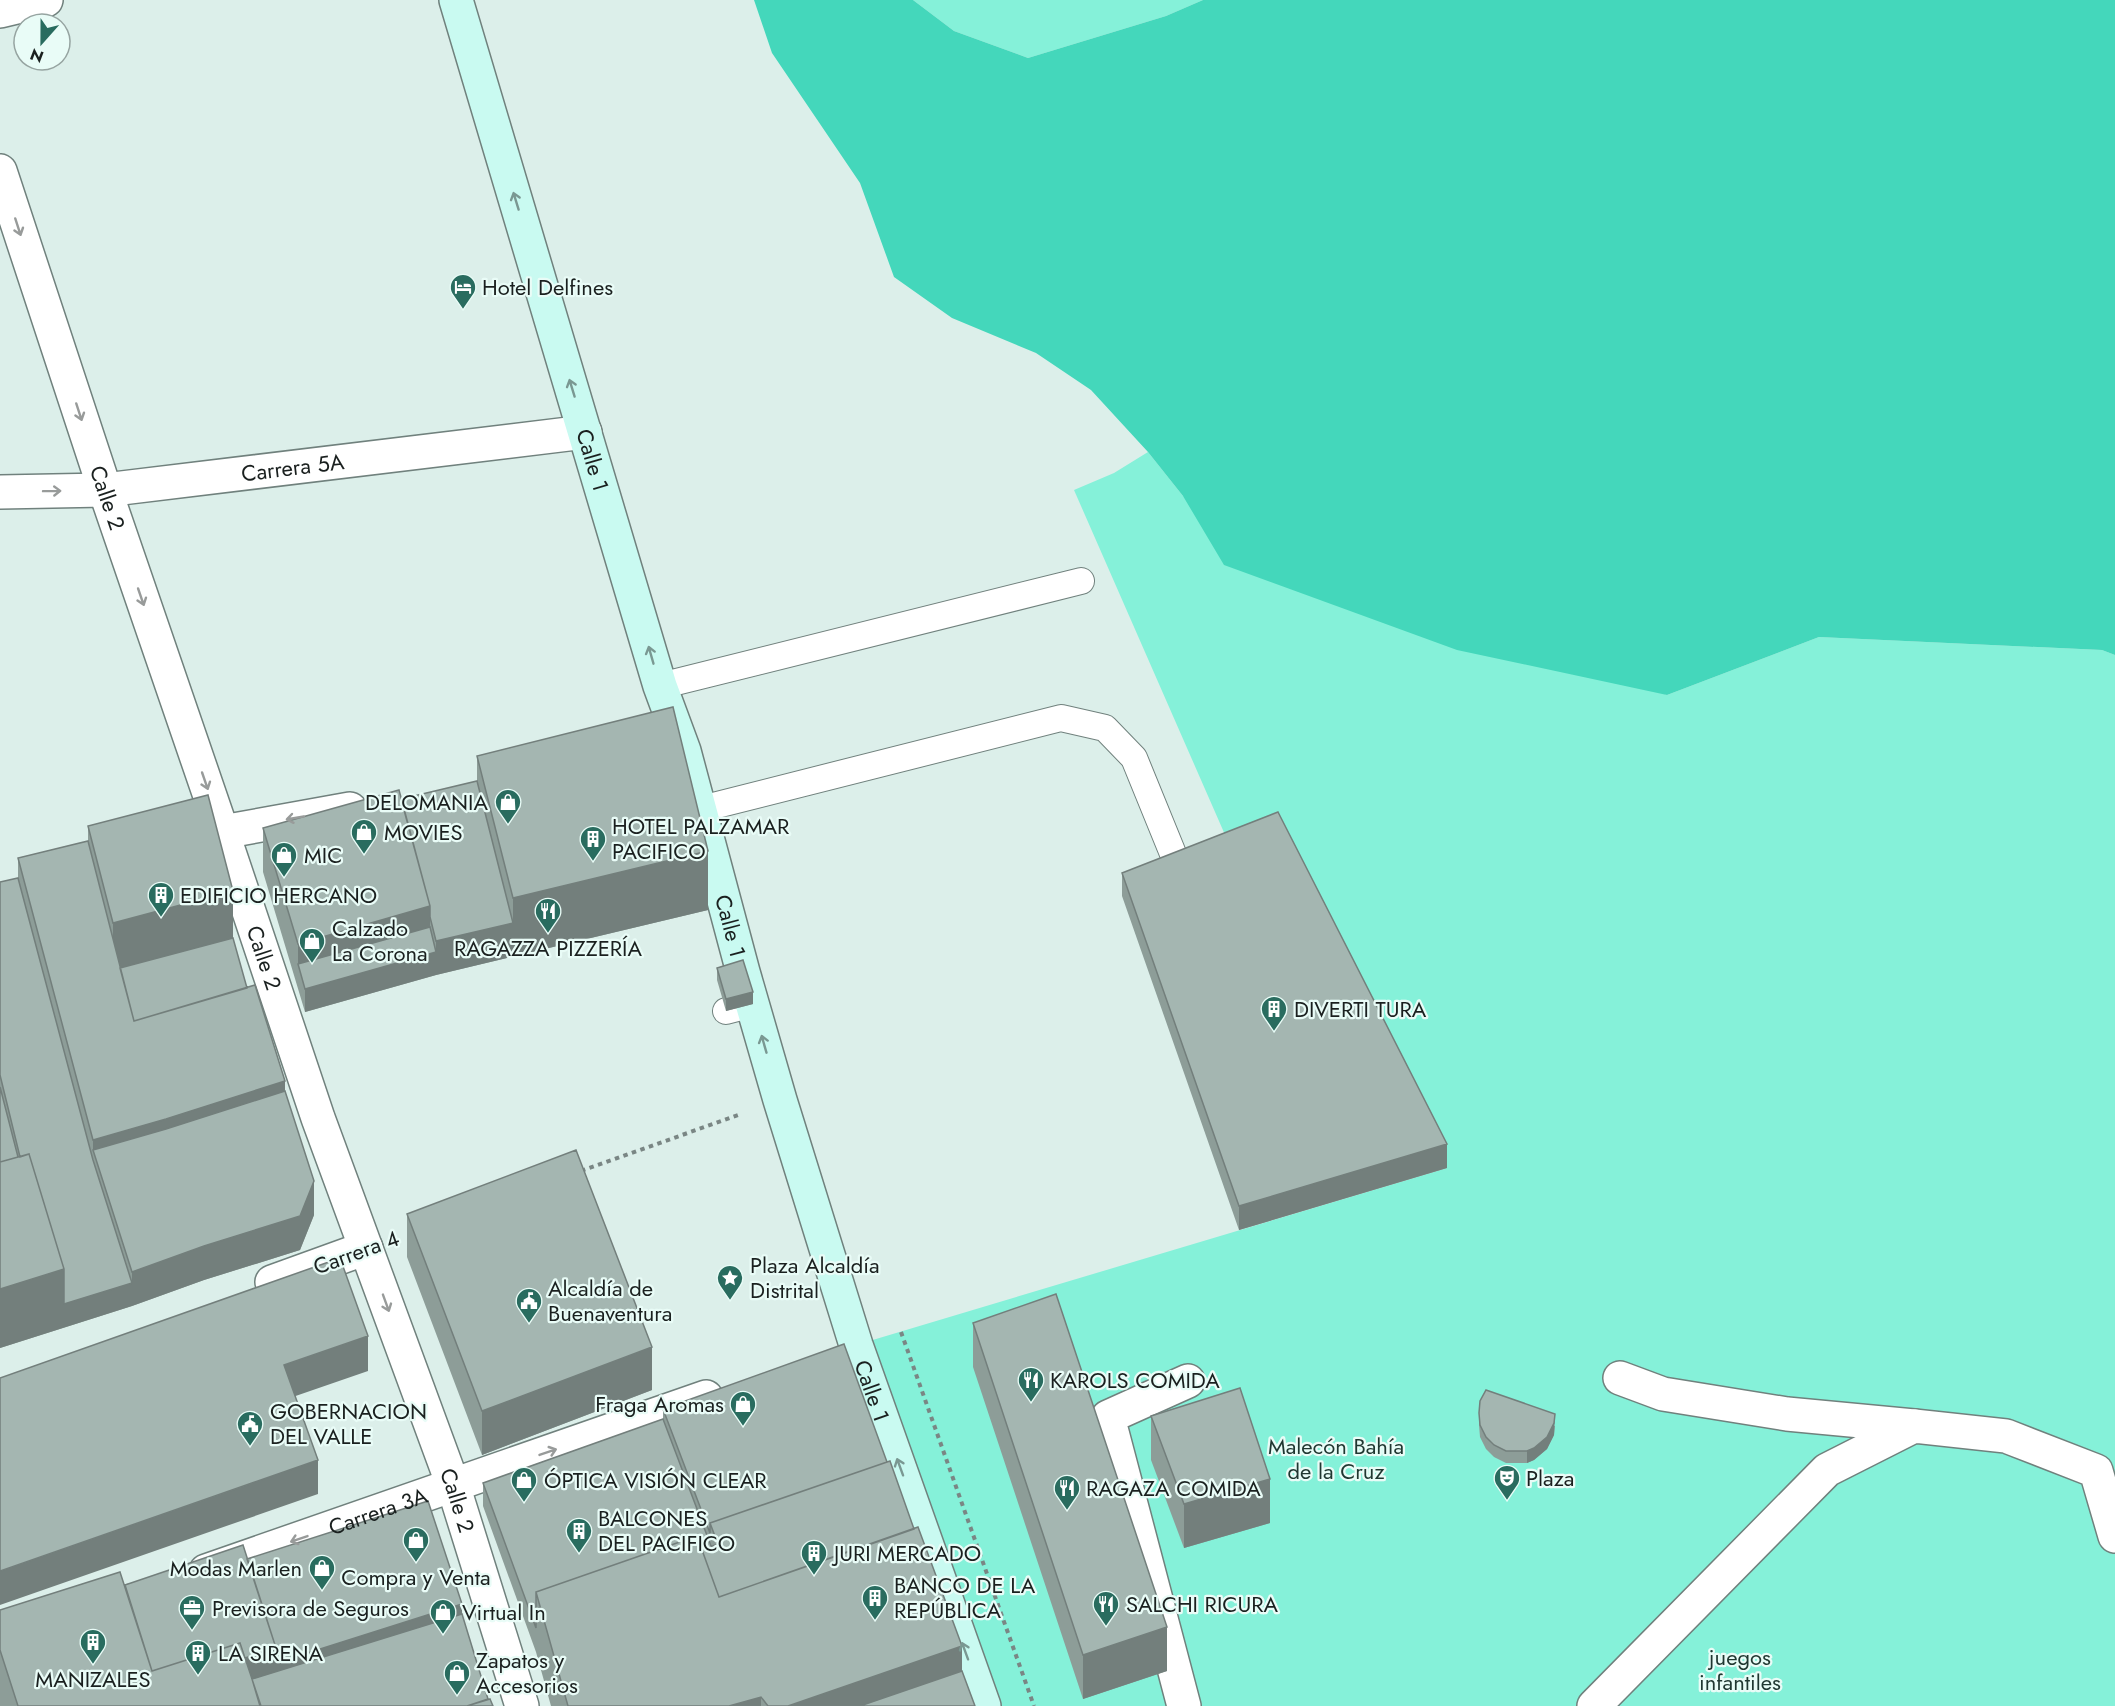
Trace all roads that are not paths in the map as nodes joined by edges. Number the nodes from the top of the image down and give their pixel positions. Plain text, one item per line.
1 (46, 0) edge
2 (456, 0) edge
3 (0, 11) edge
4 (0, 171) edge
5 (585, 432) junction
6 (105, 490) junction
7 (0, 492) edge
8 (1081, 581) dead end
9 (660, 686) junction
10 (684, 751) junction
11 (650, 757) edge
12 (384, 803) edge
13 (701, 809) junction
14 (222, 831) junction
15 (166, 844) edge
16 (1178, 866) edge
17 (366, 1248) junction
18 (244, 1292) edge
19 (856, 1345) junction
20 (823, 1356) edge
21 (1620, 1378) dead end
22 (1188, 1381) dead end
23 (733, 1388) edge
24 (1914, 1426) junction
25 (453, 1485) junction
26 (2115, 1536) edge
27 (181, 1580) edge
28 (522, 1706) edge
29 (984, 1706) edge
30 (1184, 1706) edge
31 (1594, 1706) edge

1 - 3 street
5 -> 2 main road, Calle 1
4 -> 6 street, Calle 2
5 - 6 street, Carrera 5A
9 -> 5 main road, Calle 1
7 -> 6 street, Carrera 5A
6 -> 14 street, Calle 2
8 - 9 lane
9 - 10 main road, Calle 1
10 - 11 street
10 - 13 main road, Calle 1
12 -> 14 street
13 - 16 lane
19 -> 13 main road, Calle 1
14 - 15 street
14 - 17 street, Calle 2
17 - 18 street, Carrera 4
17 -> 25 street, Calle 2
19 - 20 street
29 -> 19 main road, Calle 1
21 - 24 street
22 - 30 street
25 -> 23 street, Carrera 3A
24 - 26 street
24 - 31 street
25 -> 27 street, Carrera 3A
25 - 28 street, Calle 2

